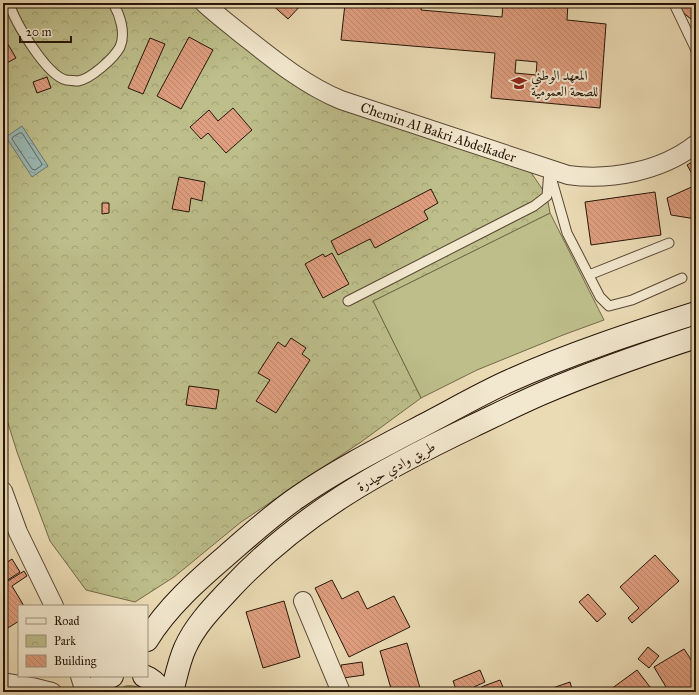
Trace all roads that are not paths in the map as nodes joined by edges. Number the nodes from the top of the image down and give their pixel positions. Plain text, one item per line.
1 (9, 3) edge
2 (113, 3) edge
3 (204, 3) edge
4 (674, 4) dead end
5 (696, 50) edge
6 (696, 144) edge
7 (549, 170) junction
8 (669, 243) dead end
9 (589, 275) junction
10 (682, 278) dead end
11 (348, 301) dead end
12 (694, 314) edge
13 (696, 337) edge
14 (696, 352) edge
15 (612, 366) junction
16 (3, 491) edge
17 (303, 600) dead end
18 (54, 605) edge
19 (150, 631) edge
20 (80, 677) edge
21 (110, 677) edge
22 (146, 677) edge
23 (3, 682) edge
24 (52, 692) edge
25 (85, 692) edge
26 (93, 692) edge
27 (163, 692) edge
28 (172, 692) edge
29 (341, 692) edge

1 - 2 lane
3 - 7 street, Chemin Al Bakri Abdelkader
4 - 5 lane
6 - 7 street, Chemin Al Bakri Abdelkader
7 - 9 lane
7 - 11 lane
8 - 9 lane
9 - 10 lane
12 - 19 main road, طريق وادي حيدرة
13 - 15 main road, طريق وادي حيدرة
14 - 15 main road
15 - 28 main road, طريق وادي حيدرة
16 - 18 street
17 - 29 street
20 - 25 street
21 - 26 main road
22 - 27 main road
23 - 24 street

